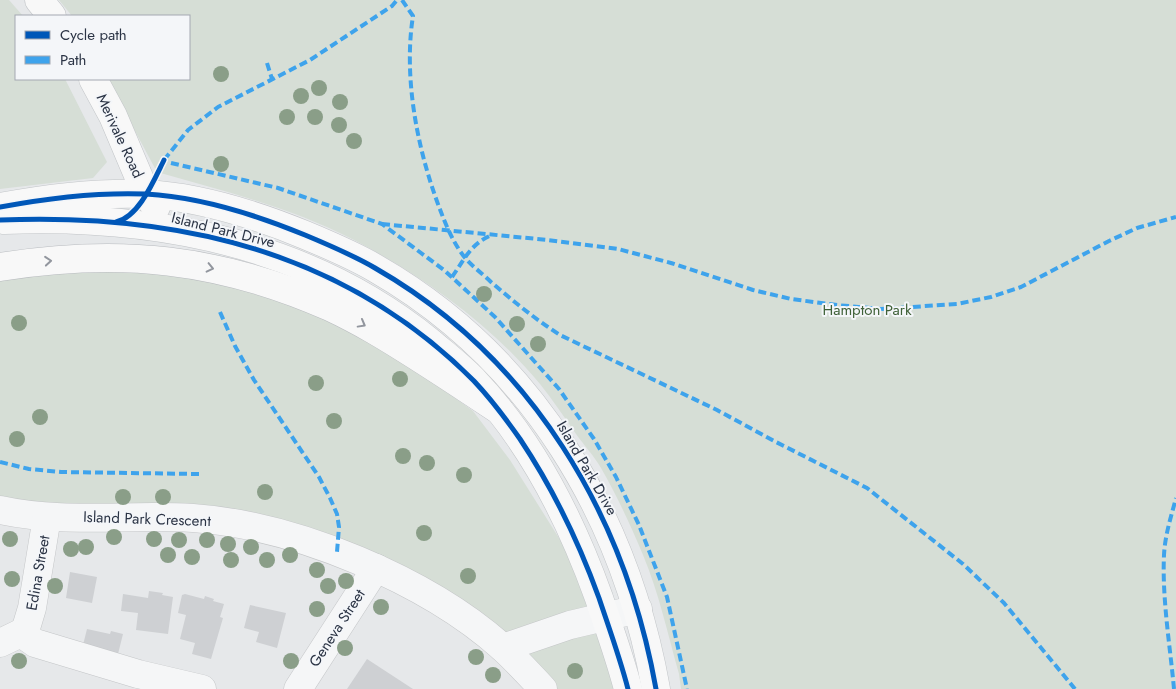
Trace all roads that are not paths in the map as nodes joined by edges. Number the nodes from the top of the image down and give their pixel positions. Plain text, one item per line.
1 (39, 0) edge
2 (51, 15) edge
3 (94, 80) edge
4 (146, 194) junction
5 (0, 207) edge
6 (0, 220) edge
7 (192, 232) junction
8 (0, 267) edge
9 (499, 410) junction
10 (0, 510) edge
11 (47, 517) junction
12 (376, 568) junction
13 (638, 609) junction
14 (606, 617) junction
15 (10, 638) edge
16 (503, 648) junction
17 (202, 689) edge
18 (298, 689) edge
19 (543, 689) edge
20 (628, 689) edge
21 (656, 689) edge

1 - 2 main road
3 - 4 main road, Merivale Road
4 - 5 main road, Island Park Drive
4 - 7 main road, Merivale Road
4 - 13 main road, Island Park Drive
6 - 7 main road, Island Park Drive
7 - 9 main road, Island Park Drive
8 -> 9 main road
9 - 14 main road, Island Park Drive
10 - 11 street, Island Park Crescent
11 - 12 street, Island Park Crescent
11 - 15 street, Edina Street
12 - 16 street, Island Park Crescent
12 - 18 street, Geneva Street
13 - 14 street
13 - 21 main road, Island Park Drive
14 - 16 street
14 - 20 main road, Island Park Drive
15 - 17 street
16 - 19 street, Island Park Crescent

